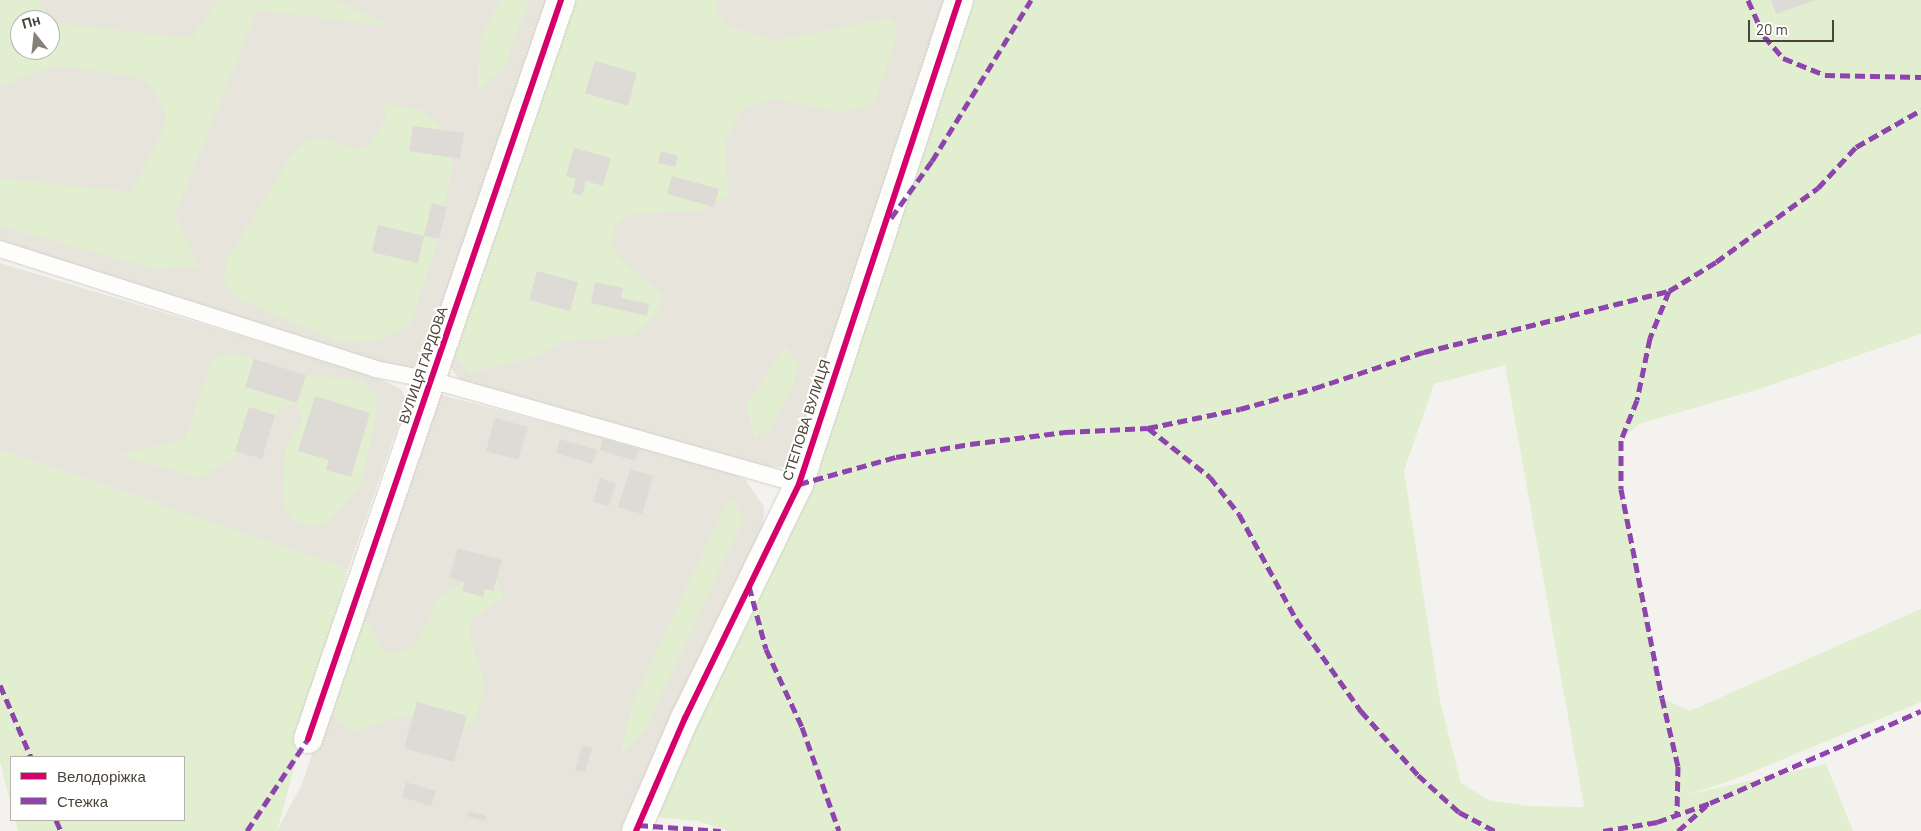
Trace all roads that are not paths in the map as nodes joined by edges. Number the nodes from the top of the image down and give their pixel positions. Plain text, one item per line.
1 (561, 0) edge
2 (959, 0) edge
3 (0, 249) edge
4 (431, 380) junction
5 (799, 484) junction
6 (308, 739) dead end
7 (636, 831) edge

1 - 4 street, ВУЛИЦЯ ГАРДОВА
2 - 5 street, СТЕПОВА ВУЛИЦЯ
3 - 4 lane
4 - 5 lane
4 - 6 street, ВУЛИЦЯ ГАРДОВА
5 - 7 street, СТЕПОВА ВУЛИЦЯ

